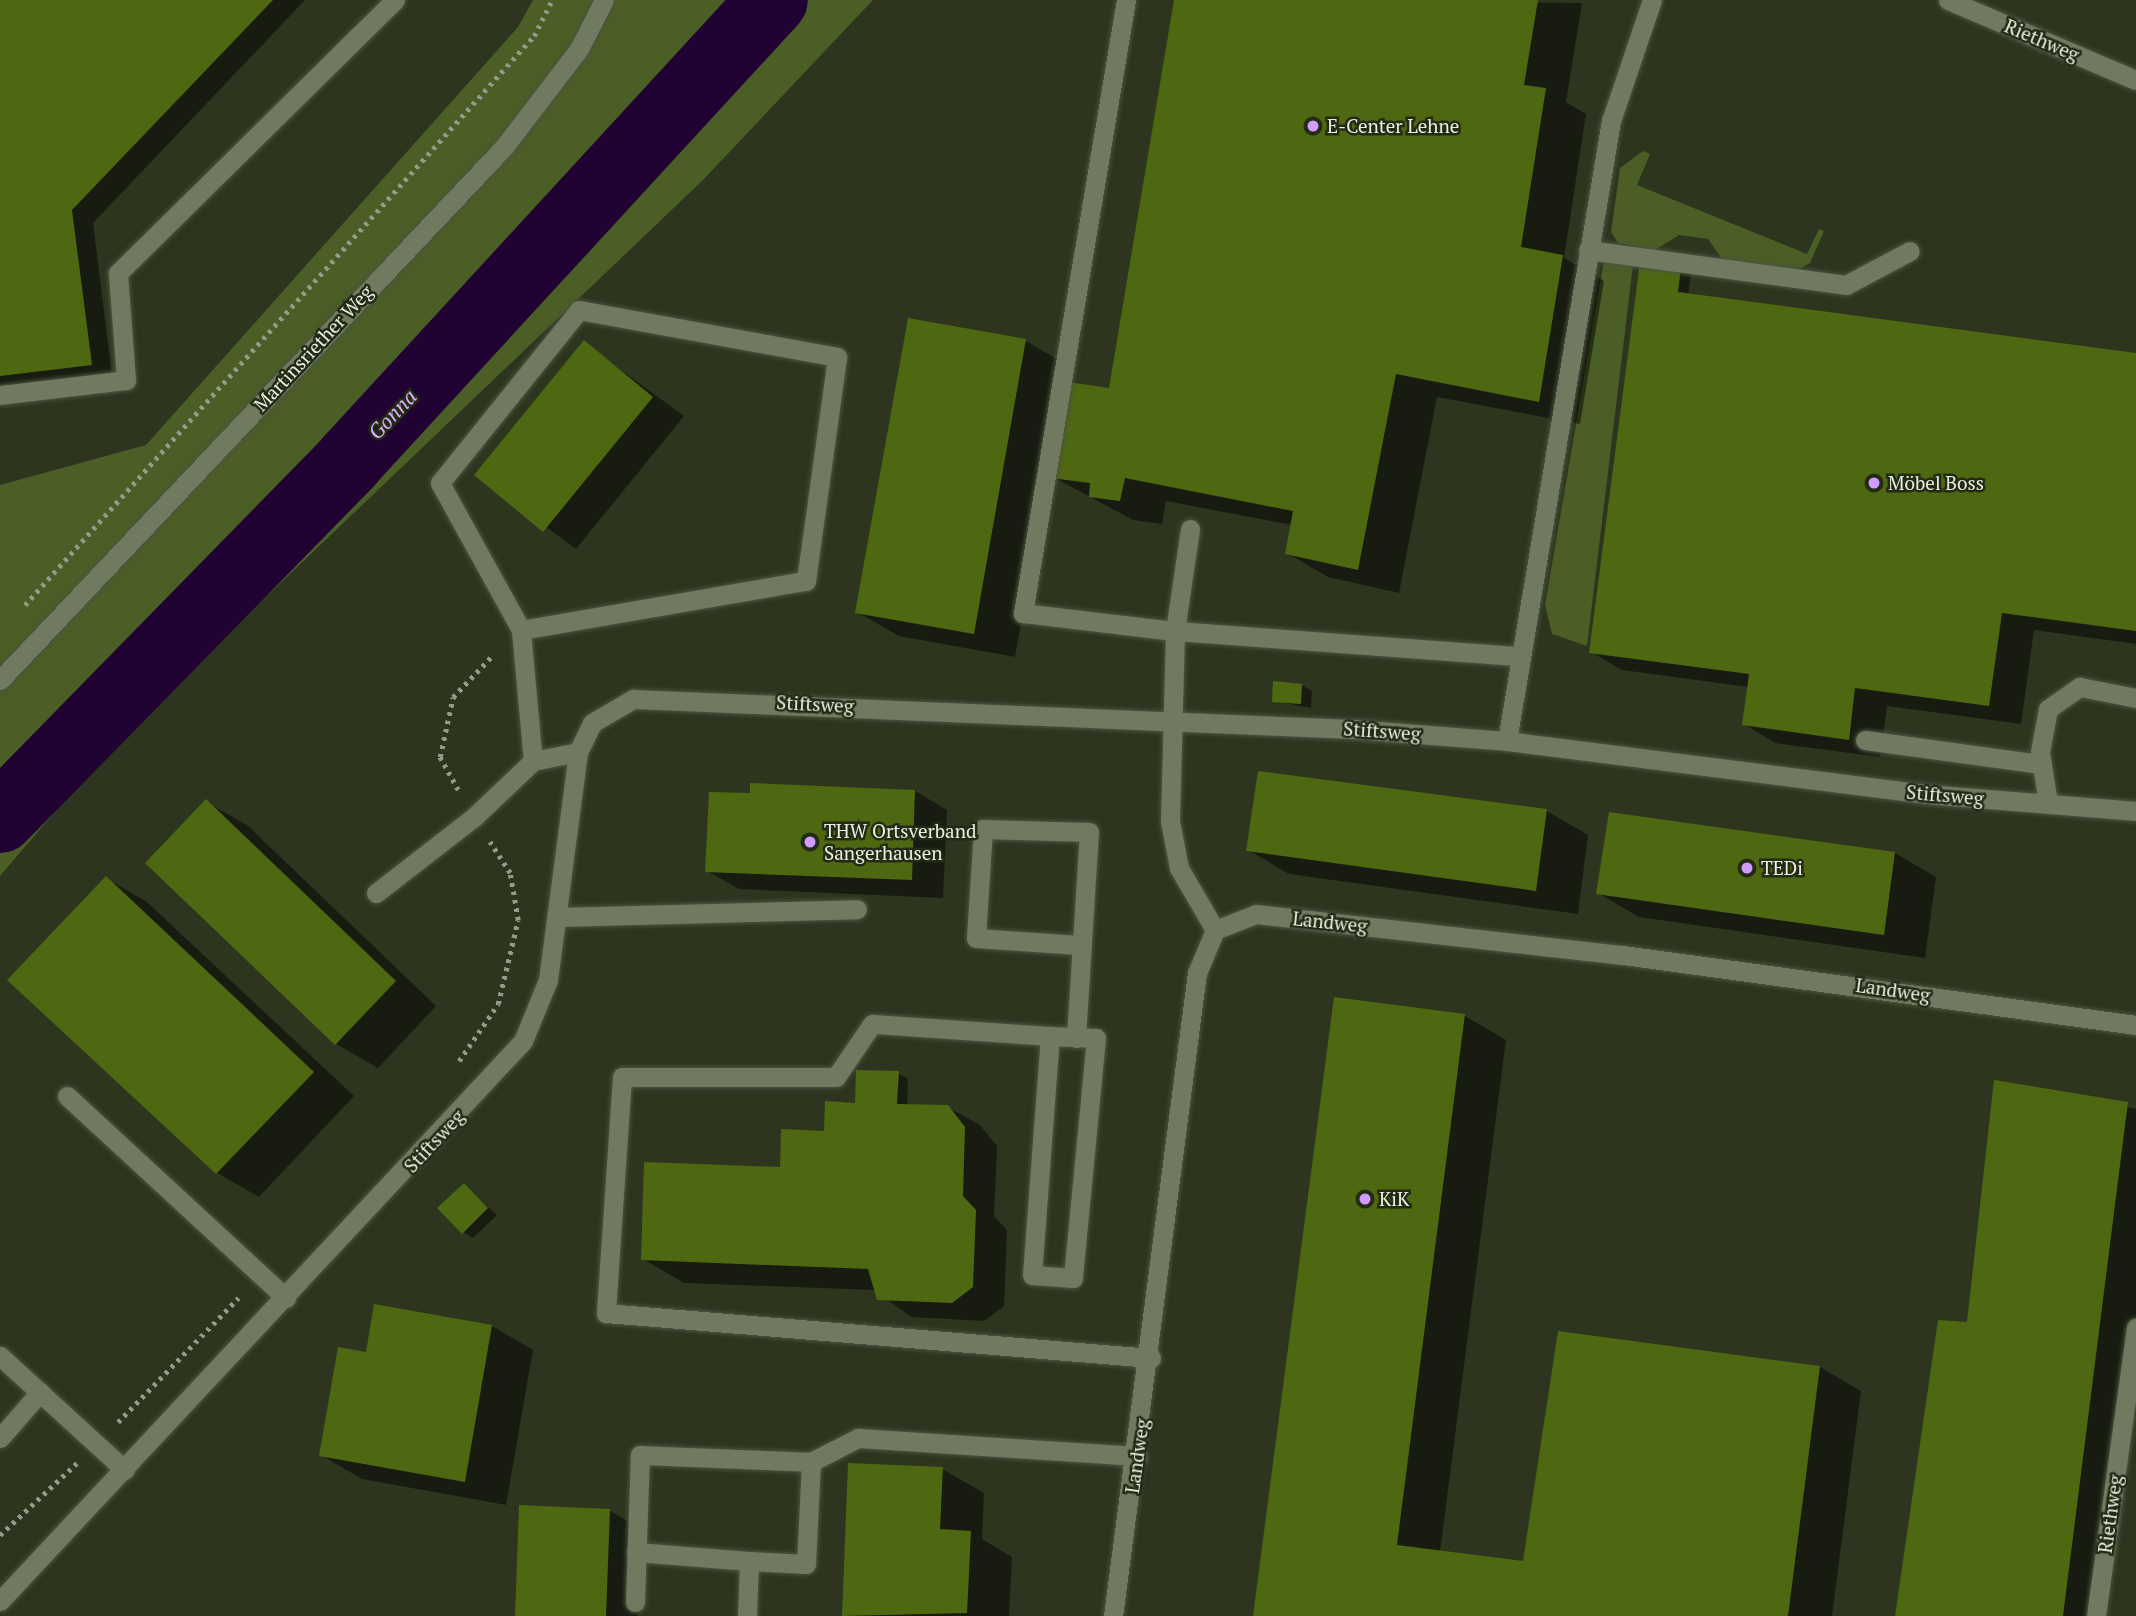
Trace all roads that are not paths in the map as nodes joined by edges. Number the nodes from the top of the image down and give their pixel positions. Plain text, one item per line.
1 (395, 0) edge
2 (604, 0) edge
3 (1126, 0) edge
4 (1652, 0) edge
5 (1948, 0) edge
6 (2136, 80) edge
7 (1588, 250) junction
8 (1910, 251) dead end
9 (0, 395) edge
10 (1190, 529) dead end
11 (521, 630) junction
12 (1175, 631) junction
13 (1517, 656) junction
14 (0, 680) edge
15 (2136, 698) edge
16 (1168, 721) junction
17 (1865, 740) dead end
18 (1507, 741) junction
19 (578, 752) junction
20 (533, 761) junction
21 (2041, 764) junction
22 (2048, 803) junction
23 (2136, 811) edge
24 (376, 893) dead end
25 (858, 909) dead end
26 (559, 917) junction
27 (1215, 930) junction
28 (1079, 945) junction
29 (2136, 1025) edge
30 (1049, 1036) junction
31 (1076, 1038) junction
32 (67, 1096) dead end
33 (286, 1298) junction
34 (2136, 1328) edge
35 (0, 1356) edge
36 (1151, 1358) junction
37 (40, 1392) junction
38 (0, 1438) edge
39 (1137, 1456) junction
40 (811, 1462) junction
41 (125, 1470) junction
42 (636, 1552) junction
43 (749, 1561) junction
44 (0, 1601) edge
45 (635, 1602) dead end
46 (747, 1616) edge
47 (1114, 1616) edge
48 (2096, 1616) edge

1 - 9 street
2 - 14 street, Martinsriether Weg
3 - 12 street
4 - 7 street
5 - 6 street, Riethweg
7 - 8 street
7 - 13 street
10 - 12 street
11 - 11 street
11 - 20 street
12 - 13 street
12 - 16 street
13 - 18 street
15 - 21 street
16 - 18 street, Stiftsweg
16 - 19 street, Stiftsweg
16 - 27 street
17 - 21 street
18 - 22 street, Stiftsweg
19 - 20 street
19 - 26 street, Stiftsweg
20 - 24 street
21 - 22 street
22 - 23 street, Stiftsweg
25 - 26 street
26 - 33 street, Stiftsweg
27 - 29 street, Landweg
27 - 36 street, Landweg
28 - 28 street
28 - 31 street
30 - 31 street
30 - 31 street
30 - 36 street
32 - 33 street
33 - 41 street, Stiftsweg
34 - 48 street, Riethweg
35 - 37 street
36 - 39 street, Landweg
37 - 38 street
37 - 41 street
39 - 40 street
39 - 47 street, Landweg
40 - 42 street
40 - 43 street
41 - 44 street, Stiftsweg
42 - 43 street
42 - 45 street
43 - 46 street

